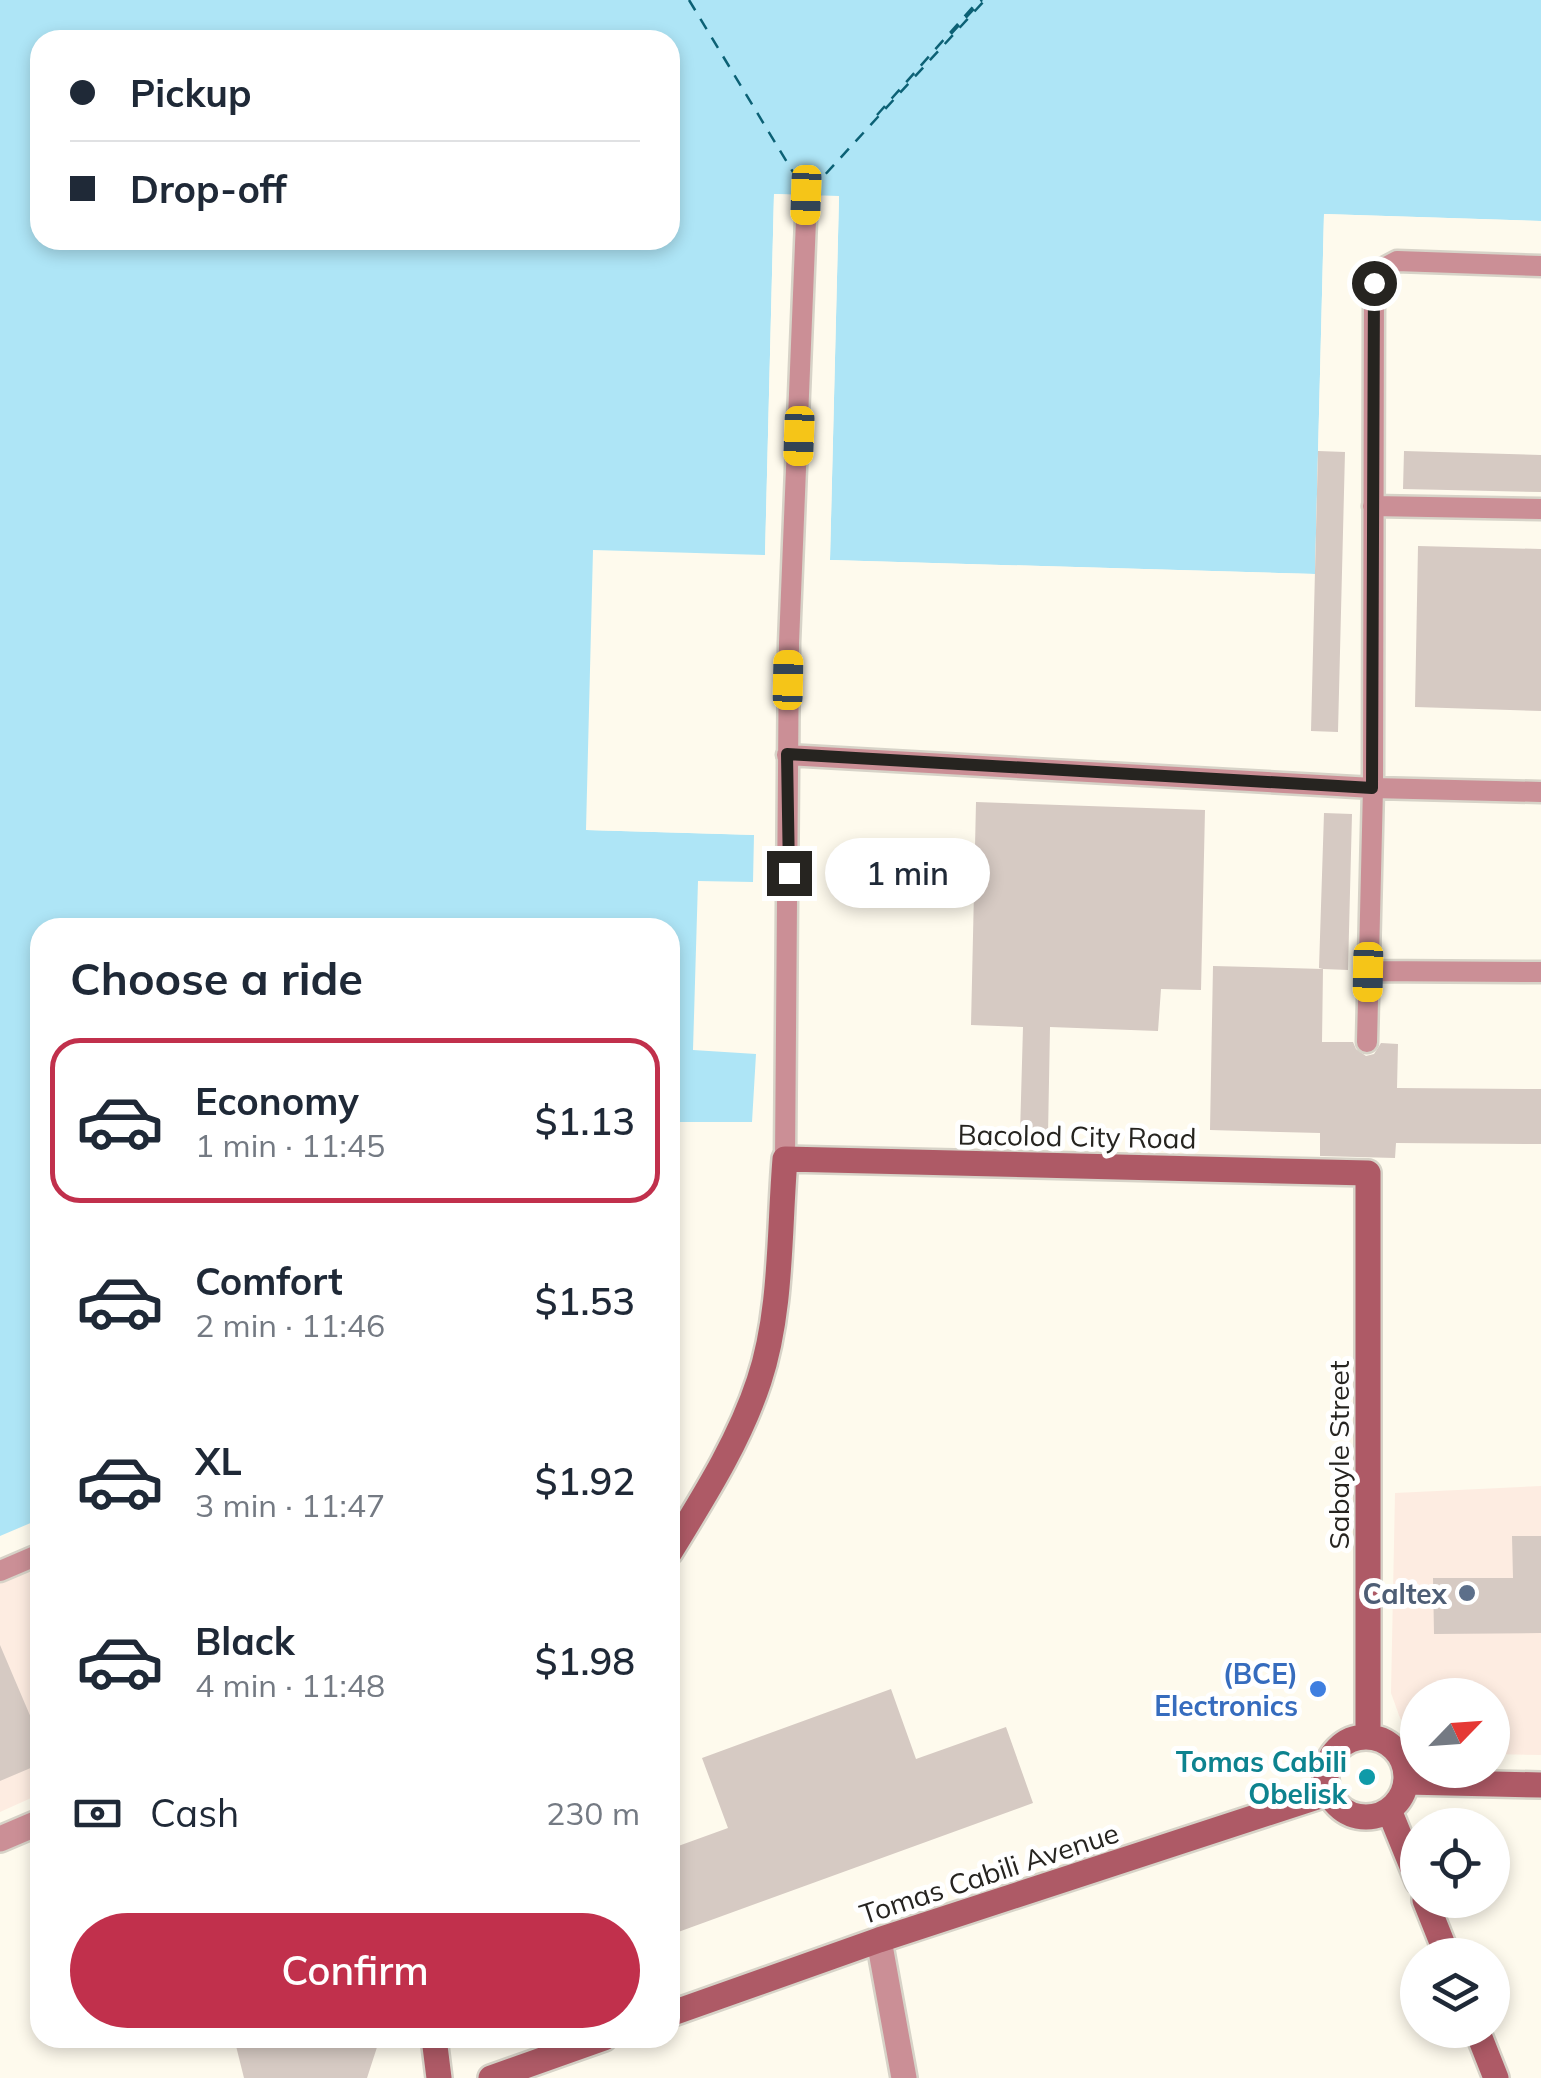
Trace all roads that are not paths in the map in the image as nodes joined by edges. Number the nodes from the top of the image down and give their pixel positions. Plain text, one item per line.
1 (806, 195) dead end
2 (1541, 266) edge
3 (1374, 506) junction
4 (1541, 508) edge
5 (787, 754) junction
6 (1372, 788) junction
7 (1541, 792) edge
8 (1368, 972) junction
9 (1541, 972) edge
10 (1367, 1042) dead end
11 (785, 1159) junction
12 (1368, 1173) joint
13 (680, 1534) edge
14 (30, 1558) edge
15 (0, 1571) edge
16 (1368, 1737) junction
17 (1400, 1757) edge
18 (1510, 1784) edge
19 (1541, 1784) edge
20 (1404, 1788) edge
21 (1329, 1793) junction
22 (1389, 1810) junction
23 (30, 1826) edge
24 (1400, 1837) edge
25 (0, 1839) edge
26 (879, 1940) junction
27 (680, 2010) edge
28 (435, 2048) edge
29 (576, 2048) edge
30 (1484, 2048) edge
31 (439, 2078) edge
32 (491, 2078) edge
33 (904, 2078) edge
34 (1496, 2078) edge

1 - 5 lane
2 - 3 lane
3 - 4 lane
3 - 6 lane
5 - 6 lane
5 - 11 lane
6 - 7 lane
6 - 8 lane
8 - 9 lane
8 - 10 lane
11 - 12 street, Bacolod City Road
11 - 13 street
12 - 16 street, Sabayle Street
14 - 15 lane
16 - 17 street
16 - 21 street
18 - 19 street
20 - 22 street
21 - 22 street
21 - 26 street, Tomas Cabili Avenue
22 - 24 street
23 - 25 street
26 - 27 street, Tomas Cabili Avenue
26 - 33 street
28 - 31 street
29 - 32 street
30 - 34 street

